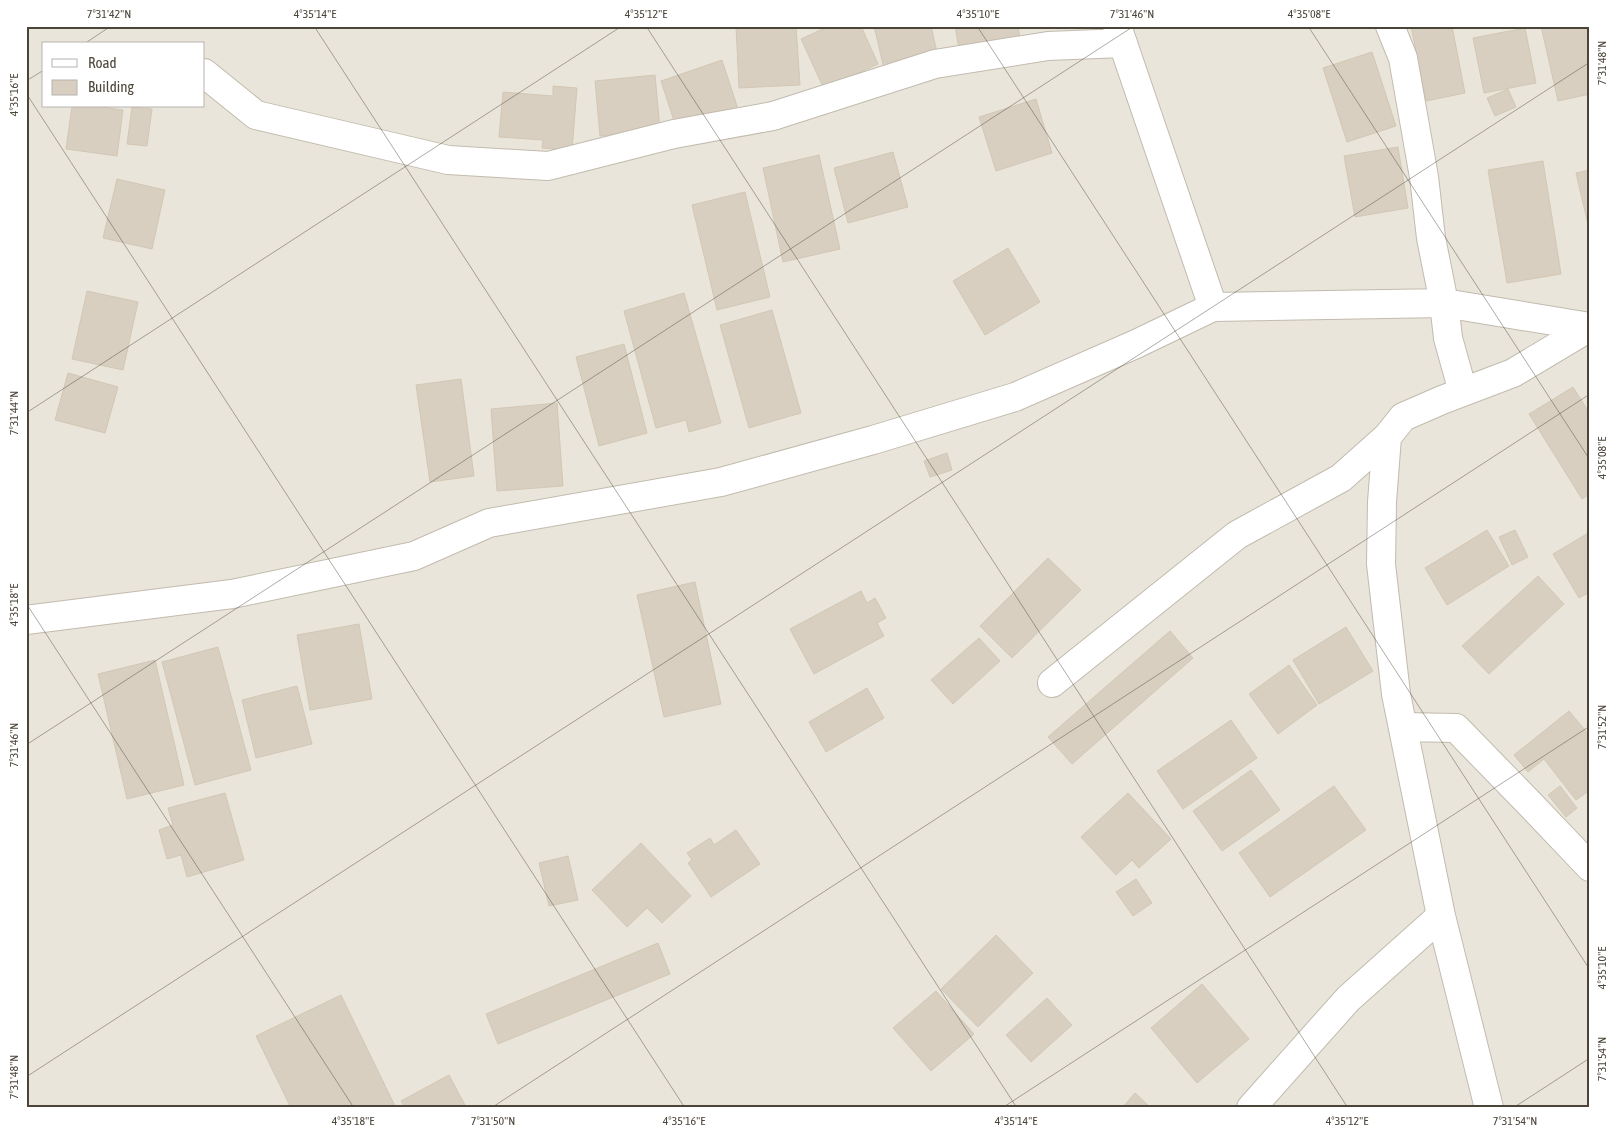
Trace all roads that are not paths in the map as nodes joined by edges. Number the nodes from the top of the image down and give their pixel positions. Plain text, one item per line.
1 (1390, 26) edge
2 (1120, 34) edge
3 (205, 74) edge
4 (1444, 303) junction
5 (1213, 306) junction
6 (1590, 327) edge
7 (1463, 392) junction
8 (1387, 438) junction
9 (26, 620) edge
10 (1052, 683) dead end
11 (1403, 727) junction
12 (1590, 867) edge
13 (1441, 916) junction
14 (1251, 1108) edge
15 (1488, 1108) edge

1 - 4 street
2 - 3 street
2 - 5 street
4 - 5 street
4 - 6 street
4 - 7 street
5 - 9 street
6 - 7 street
7 - 8 street
8 - 10 street
8 - 11 street
11 - 12 street
11 - 13 street
13 - 14 street
13 - 15 street

